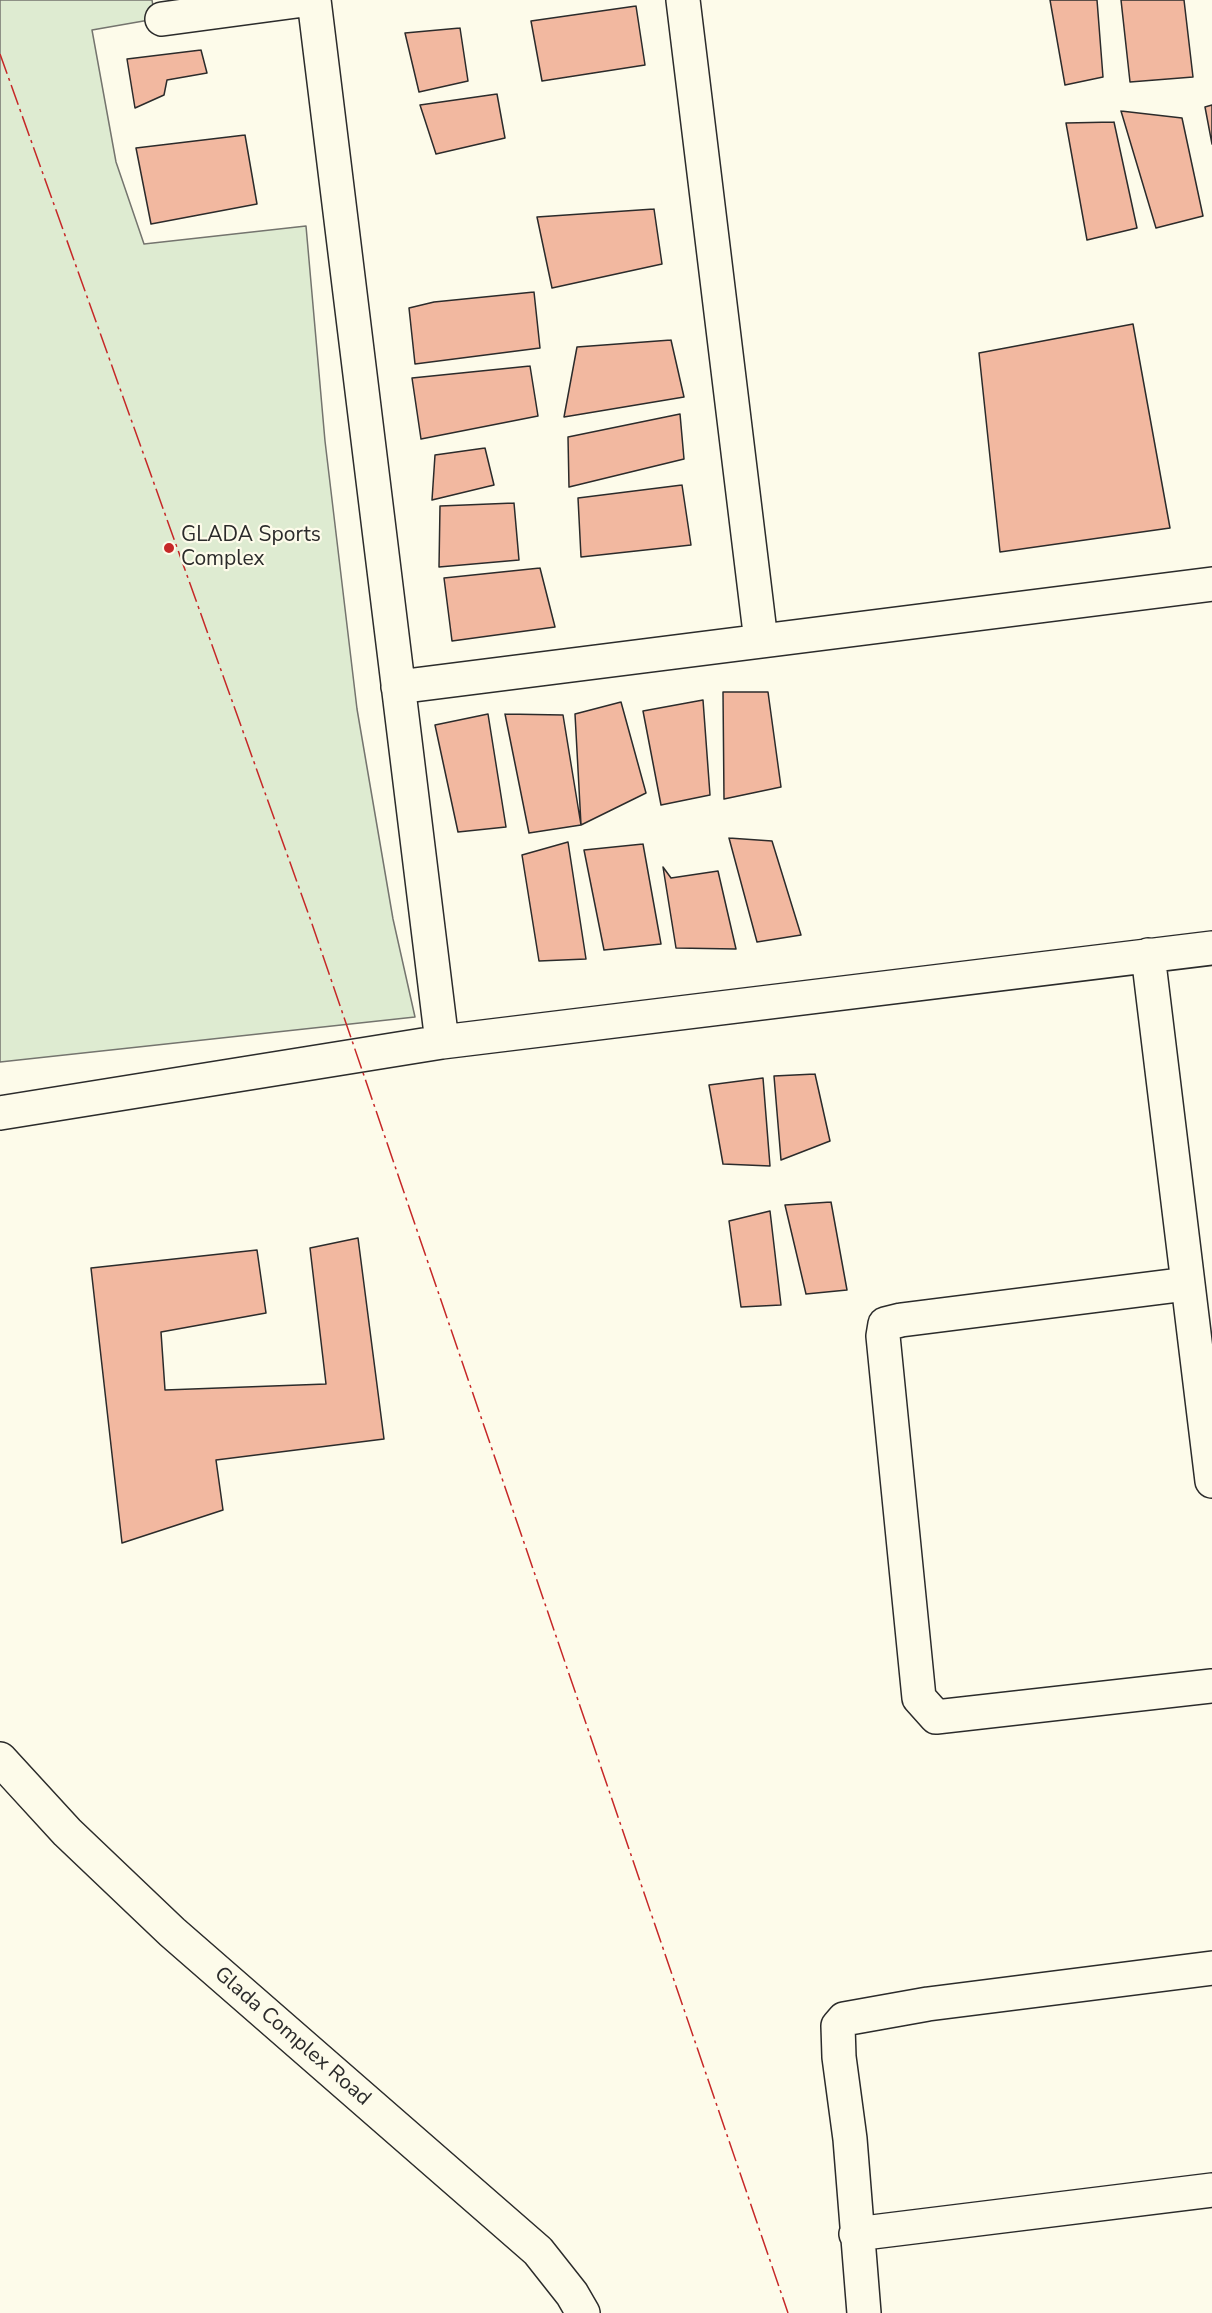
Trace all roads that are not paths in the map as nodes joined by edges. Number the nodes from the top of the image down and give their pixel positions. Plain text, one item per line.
1 (304, 0) edge
2 (314, 0) edge
3 (683, 0) edge
4 (162, 19) dead end
5 (1212, 584) edge
6 (761, 641) junction
7 (398, 687) junction
8 (1212, 948) edge
9 (1148, 956) junction
10 (442, 1042) junction
11 (0, 1113) edge
12 (1187, 1284) junction
13 (1212, 1481) edge
14 (1212, 1686) edge
15 (0, 1760) edge
16 (1212, 1968) edge
17 (1212, 2190) edge
18 (856, 2234) junction
19 (583, 2313) edge
20 (864, 2313) edge

1 - 4 street
2 - 7 street
3 - 6 street
5 - 6 street
6 - 7 street
7 - 10 street
8 - 9 street
9 - 10 street
9 - 12 street
10 - 11 street
12 - 13 street
12 - 14 street
15 - 19 street, Glada Complex Road
16 - 18 street
17 - 18 street
18 - 20 street

